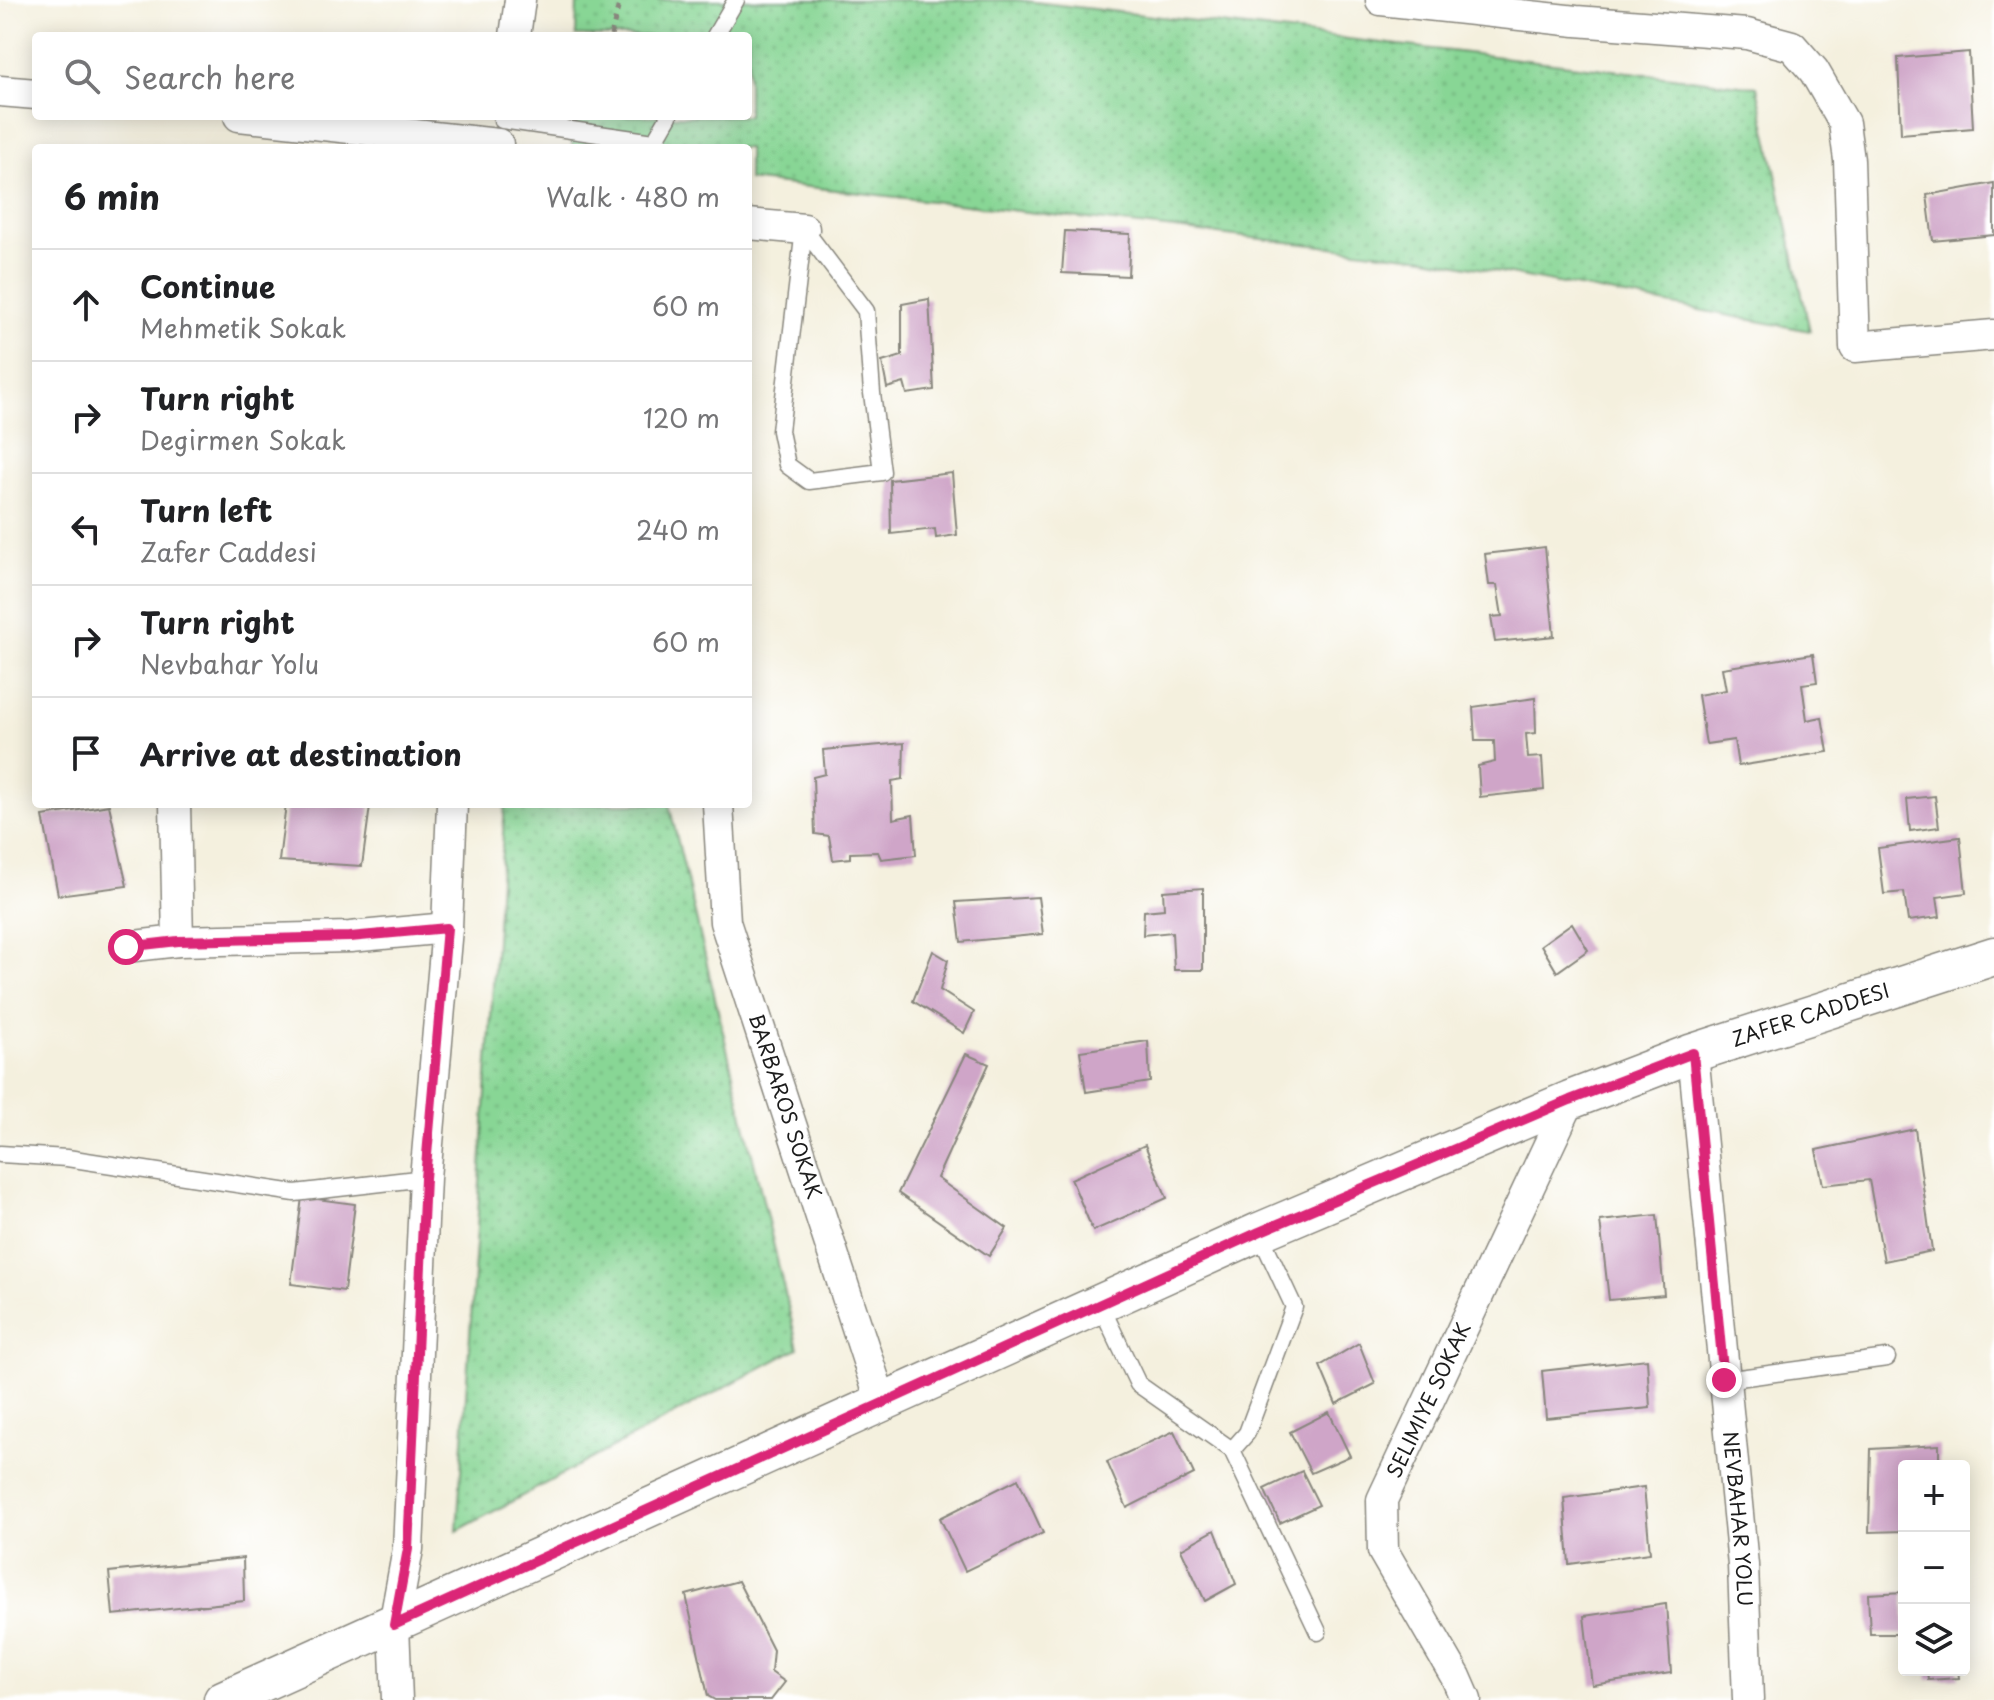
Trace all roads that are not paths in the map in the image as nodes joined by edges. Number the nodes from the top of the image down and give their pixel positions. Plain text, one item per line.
1 (520, 0) edge
2 (736, 0) edge
3 (1381, 0) edge
4 (516, 32) edge
5 (717, 32) edge
6 (0, 91) edge
7 (32, 94) edge
8 (304, 120) edge
9 (667, 120) edge
10 (500, 132) edge
11 (752, 224) edge
12 (804, 229) junction
13 (1994, 335) edge
14 (175, 808) edge
15 (452, 808) edge
16 (718, 808) edge
17 (447, 928) junction
18 (178, 941) junction
19 (126, 947) dead end
20 (1994, 956) edge
21 (1693, 1053) junction
22 (1570, 1100) junction
23 (0, 1154) edge
24 (425, 1178) junction
25 (1259, 1232) junction
26 (1100, 1304) junction
27 (1887, 1358) dead end
28 (1724, 1380) junction
29 (882, 1404) junction
30 (1232, 1450) junction
31 (394, 1625) junction
32 (1318, 1632) dead end
33 (223, 1700) edge
34 (397, 1700) edge
35 (1466, 1700) edge
36 (1748, 1700) edge

1 - 4 street
2 - 5 lane
3 - 13 street
6 - 7 street
8 - 10 street
9 - 10 lane
11 - 12 street
12 - 12 lane
14 - 18 street
15 - 17 street
16 - 29 street, BARBAROS SOKAK
17 - 18 street
17 - 24 street
18 - 19 street
20 - 21 street, ZAFER CADDESI
21 - 22 street, ZAFER CADDESI
21 - 28 street, NEVBAHAR YOLU
22 - 25 street, ZAFER CADDESI
22 - 35 street, SELIMIYE SOKAK
23 - 24 lane
24 - 31 street
25 - 26 street, ZAFER CADDESI
25 - 30 lane
26 - 29 street, ZAFER CADDESI
26 - 30 lane
27 - 28 lane
28 - 36 street, NEVBAHAR YOLU
29 - 31 street, ZAFER CADDESI
30 - 32 lane
31 - 33 street, ZAFER CADDESI
31 - 34 street

